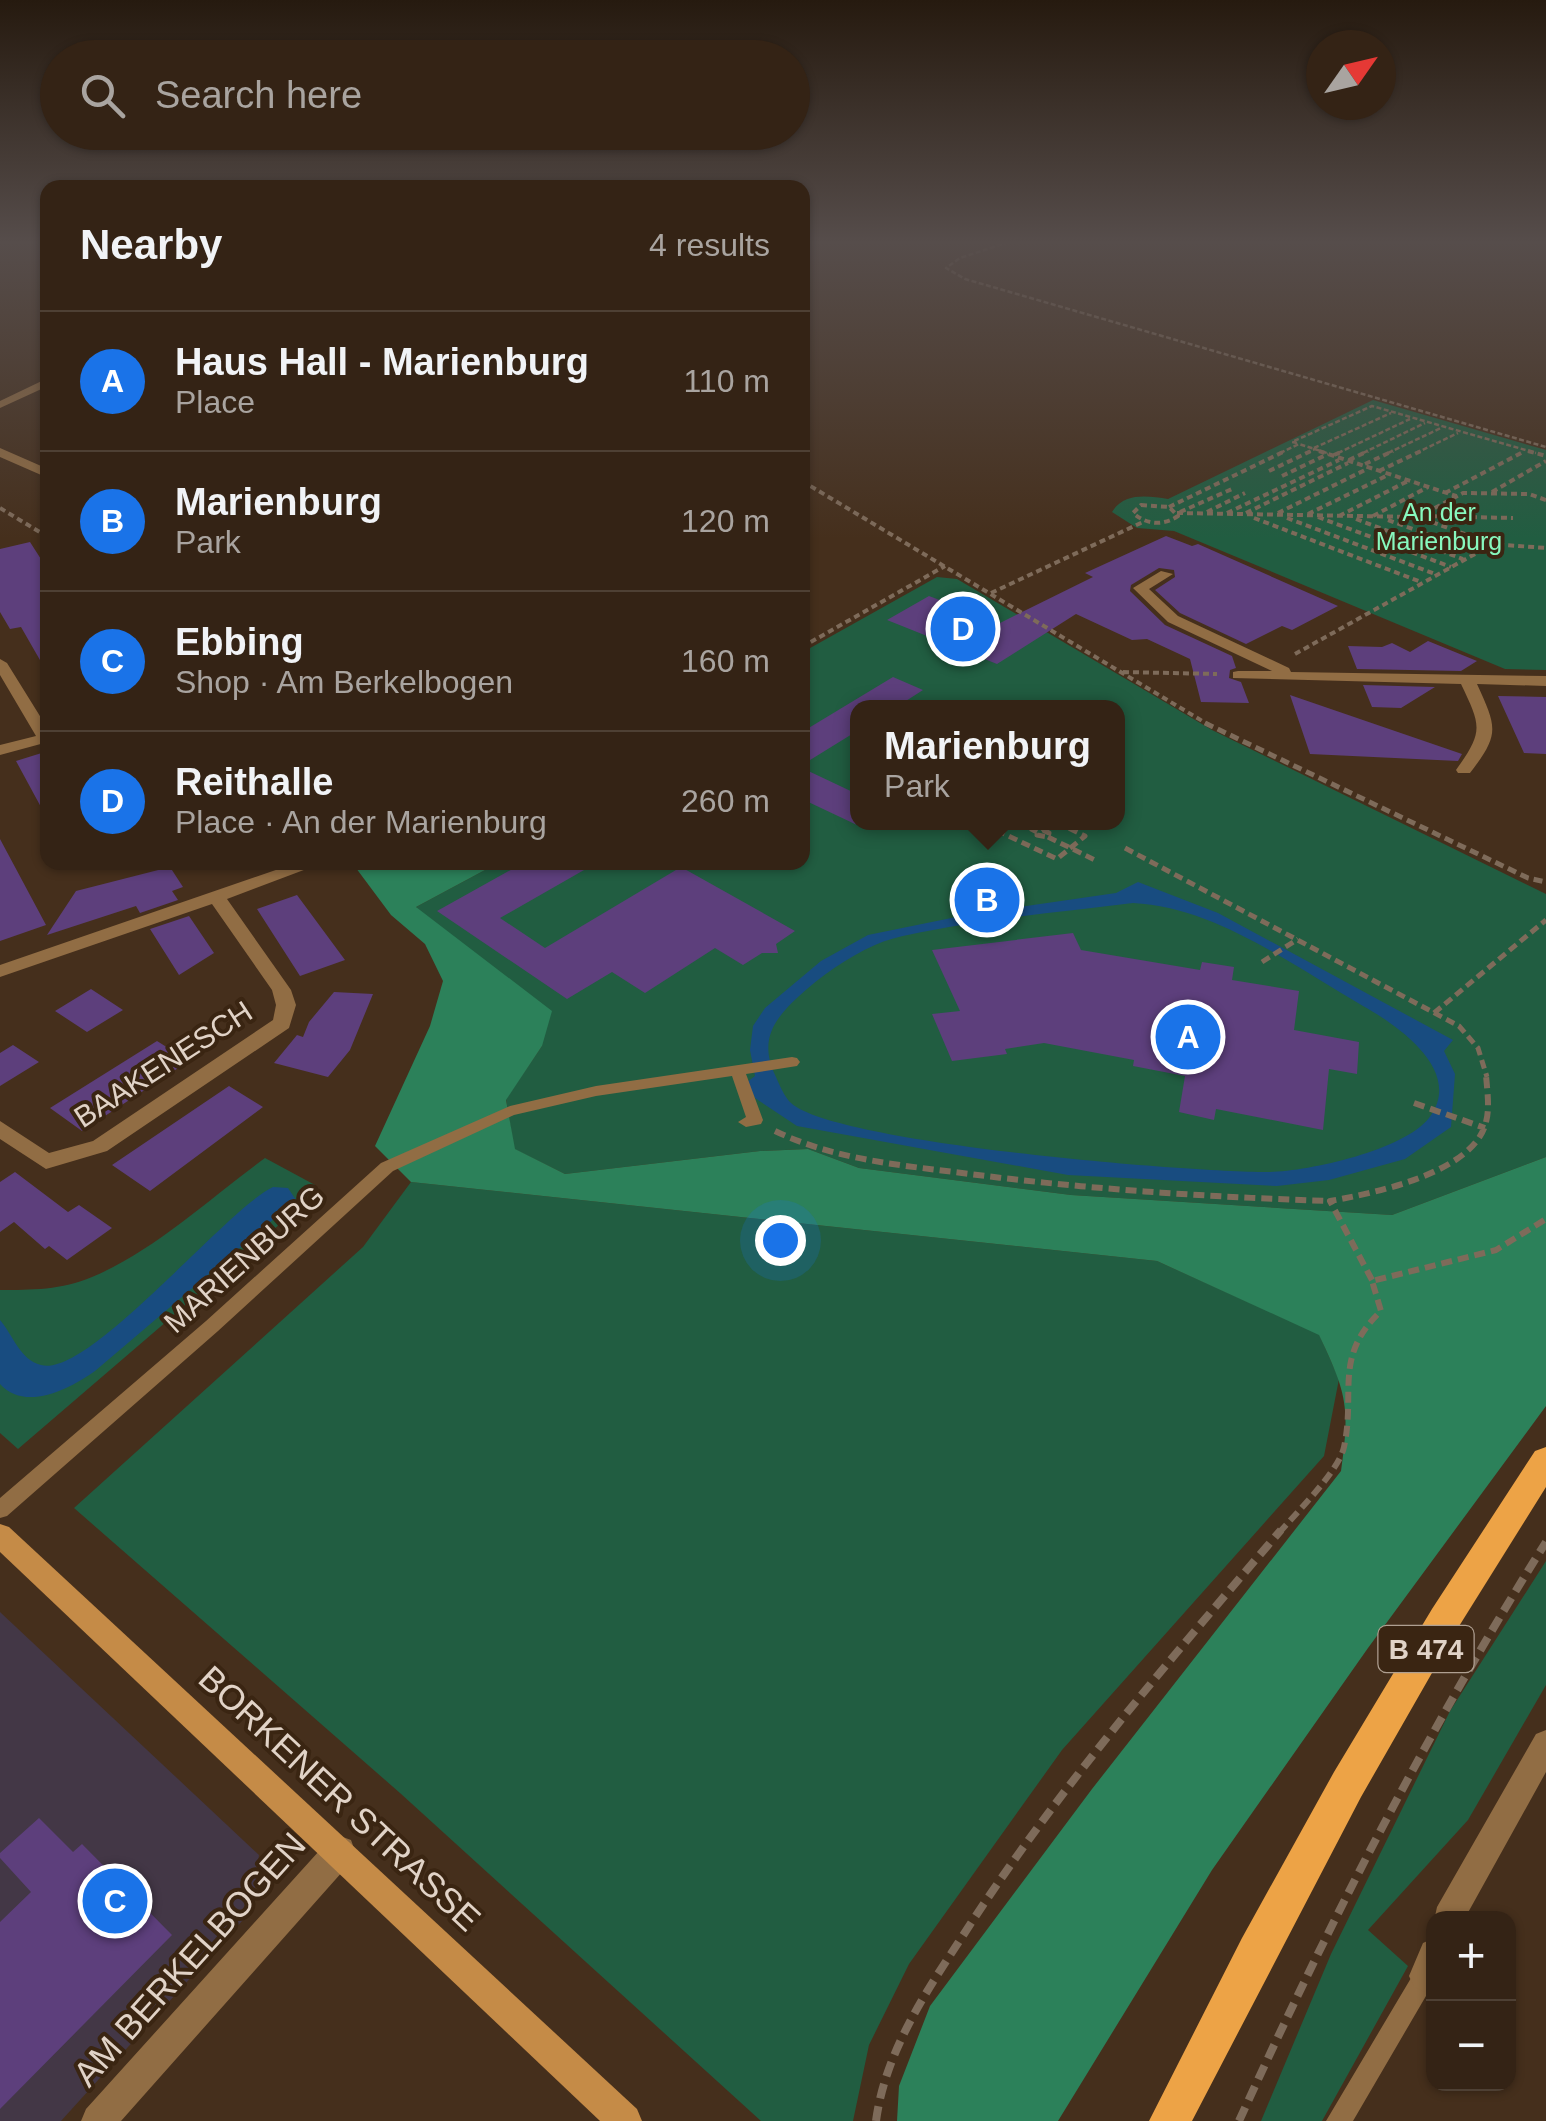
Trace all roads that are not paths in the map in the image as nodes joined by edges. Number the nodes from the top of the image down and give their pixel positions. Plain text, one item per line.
1 (40, 385) edge
2 (0, 405) edge
3 (4, 446) edge
4 (40, 469) edge
5 (1166, 574) dead end
6 (1281, 669) junction
7 (2, 670) edge
8 (1238, 675) road end
9 (1467, 680) junction
10 (1546, 682) edge
11 (40, 728) edge
12 (40, 739) edge
13 (0, 750) edge
14 (1464, 770) dead end
15 (294, 870) edge
16 (216, 897) junction
17 (0, 971) edge
18 (792, 1062) dead end
19 (744, 1069) junction
20 (751, 1121) road end
21 (0, 1128) edge
22 (1546, 1460) edge
23 (0, 1510) edge
24 (0, 1535) edge
25 (1546, 1744) edge
26 (340, 1851) junction
27 (1452, 1911) edge
28 (1426, 1970) edge
29 (98, 2121) edge
30 (625, 2121) edge
31 (1170, 2121) edge
32 (1339, 2121) edge

1 - 2 street
3 - 4 street
5 - 6 street
6 - 8 street
6 - 9 street
7 - 11 street
9 - 10 street
9 - 14 street
12 - 13 street
15 - 16 street
16 - 17 street
16 - 21 street, BAAKENESCH
18 - 19 lane, MARIENBURG
19 - 20 lane
19 - 23 lane, MARIENBURG
22 - 31 main road, B 474
24 - 26 street, BORKENER STRASSE
25 - 27 street
26 - 29 street, AM BERKELBOGEN
26 - 30 street, BORKENER STRASSE
28 - 32 lane

